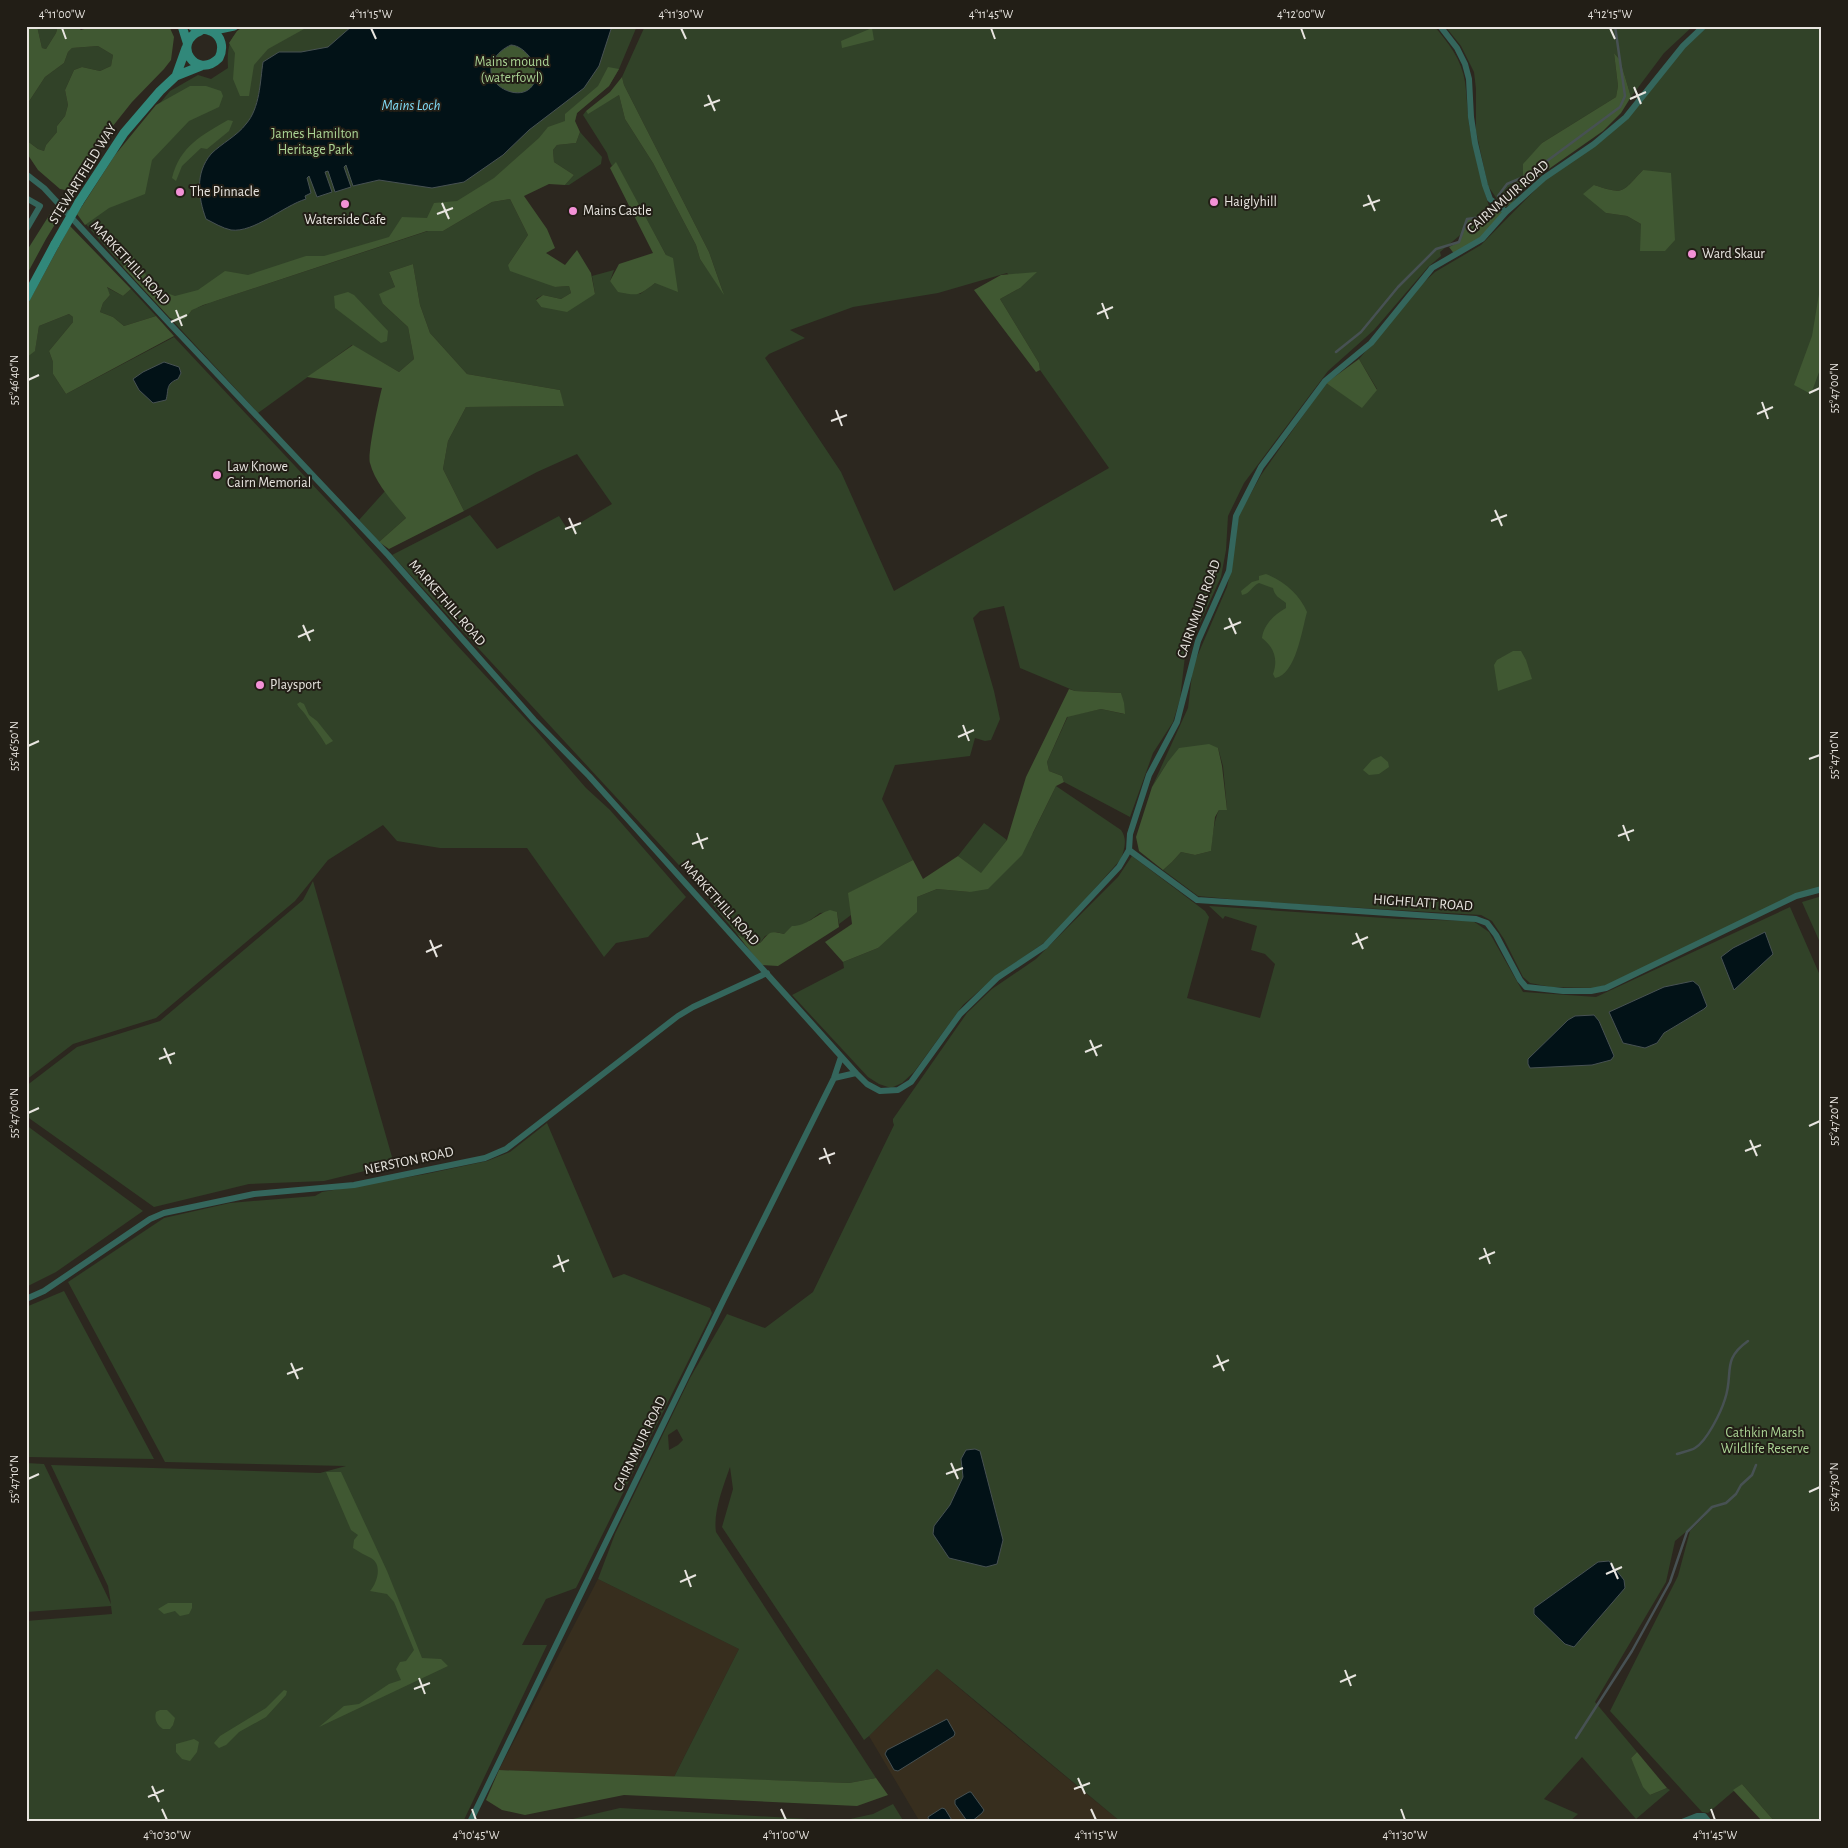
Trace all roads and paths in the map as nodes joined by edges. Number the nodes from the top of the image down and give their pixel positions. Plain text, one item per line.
1 (182, 26) edge
2 (1440, 26) edge
3 (1704, 26) edge
4 (233, 27) edge
5 (196, 28) edge
6 (210, 31) junction
7 (187, 45) junction
8 (222, 46) junction
9 (201, 66) junction
10 (176, 76) junction
11 (26, 174) edge
12 (26, 198) edge
13 (1506, 212) junction
14 (29, 217) edge
15 (26, 230) edge
16 (26, 298) edge
17 (1129, 850) junction
18 (1822, 889) edge
19 (767, 974) junction
20 (841, 1056) junction
21 (856, 1073) junction
22 (834, 1078) junction
23 (26, 1299) edge
24 (470, 1822) edge
25 (1682, 1822) edge
26 (1709, 1822) edge

1 - 7 street
2 - 13 street
3 - 13 street, CAIRNMUIR ROAD
4 - 6 street
4 - 8 street
5 - 6 street
5 - 7 street
6 - 8 street
7 - 9 street
7 - 10 street, STEWARTFIELD WAY
8 - 9 street
9 - 10 street, STEWARTFIELD WAY
10 - 16 street, STEWARTFIELD WAY, bridge
11 - 19 street, MARKETHILL ROAD
12 - 14 street
13 - 17 street, CAIRNMUIR ROAD
14 - 15 street
17 - 18 street, HIGHFLATT ROAD
17 - 21 street, CAIRNMUIR ROAD
19 - 20 street, MARKETHILL ROAD
19 - 23 street, NERSTON ROAD
20 - 21 street, CAIRNMUIR ROAD
20 - 22 street, CAIRNMUIR ROAD
21 - 22 street
22 - 24 street, CAIRNMUIR ROAD
25 - 26 street

